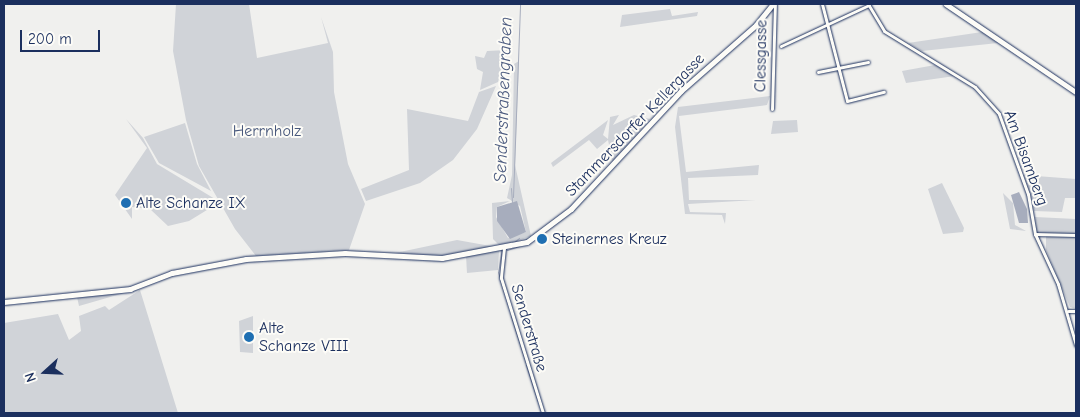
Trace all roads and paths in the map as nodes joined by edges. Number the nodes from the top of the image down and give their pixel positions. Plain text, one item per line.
1 (774, 4) edge
2 (822, 4) edge
3 (868, 4) edge
4 (946, 4) edge
5 (827, 24) junction
6 (781, 46) dead end
7 (868, 62) dead end
8 (839, 69) junction
9 (818, 72) dead end
10 (884, 92) dead end
11 (1076, 92) edge
12 (772, 109) dead end
13 (1035, 234) junction
14 (1076, 235) edge
15 (502, 248) junction
16 (4, 302) edge
17 (1068, 311) junction
18 (1076, 311) edge
19 (1076, 345) edge
20 (543, 413) edge

1 - 12 street, Clessgasse
1 - 15 street, Stammersdorfer Kellergasse
2 - 5 street
3 - 5 street
3 - 13 street, Am Bisamberg
4 - 11 street
5 - 6 street
5 - 8 street
7 - 8 street
8 - 9 street
8 - 10 street
13 - 14 street
13 - 17 street, Am Bisamberg
15 - 16 street, Stammersdorfer Kellergasse
15 - 20 street, Senderstraße
17 - 18 street
17 - 19 street, Am Bisamberg

